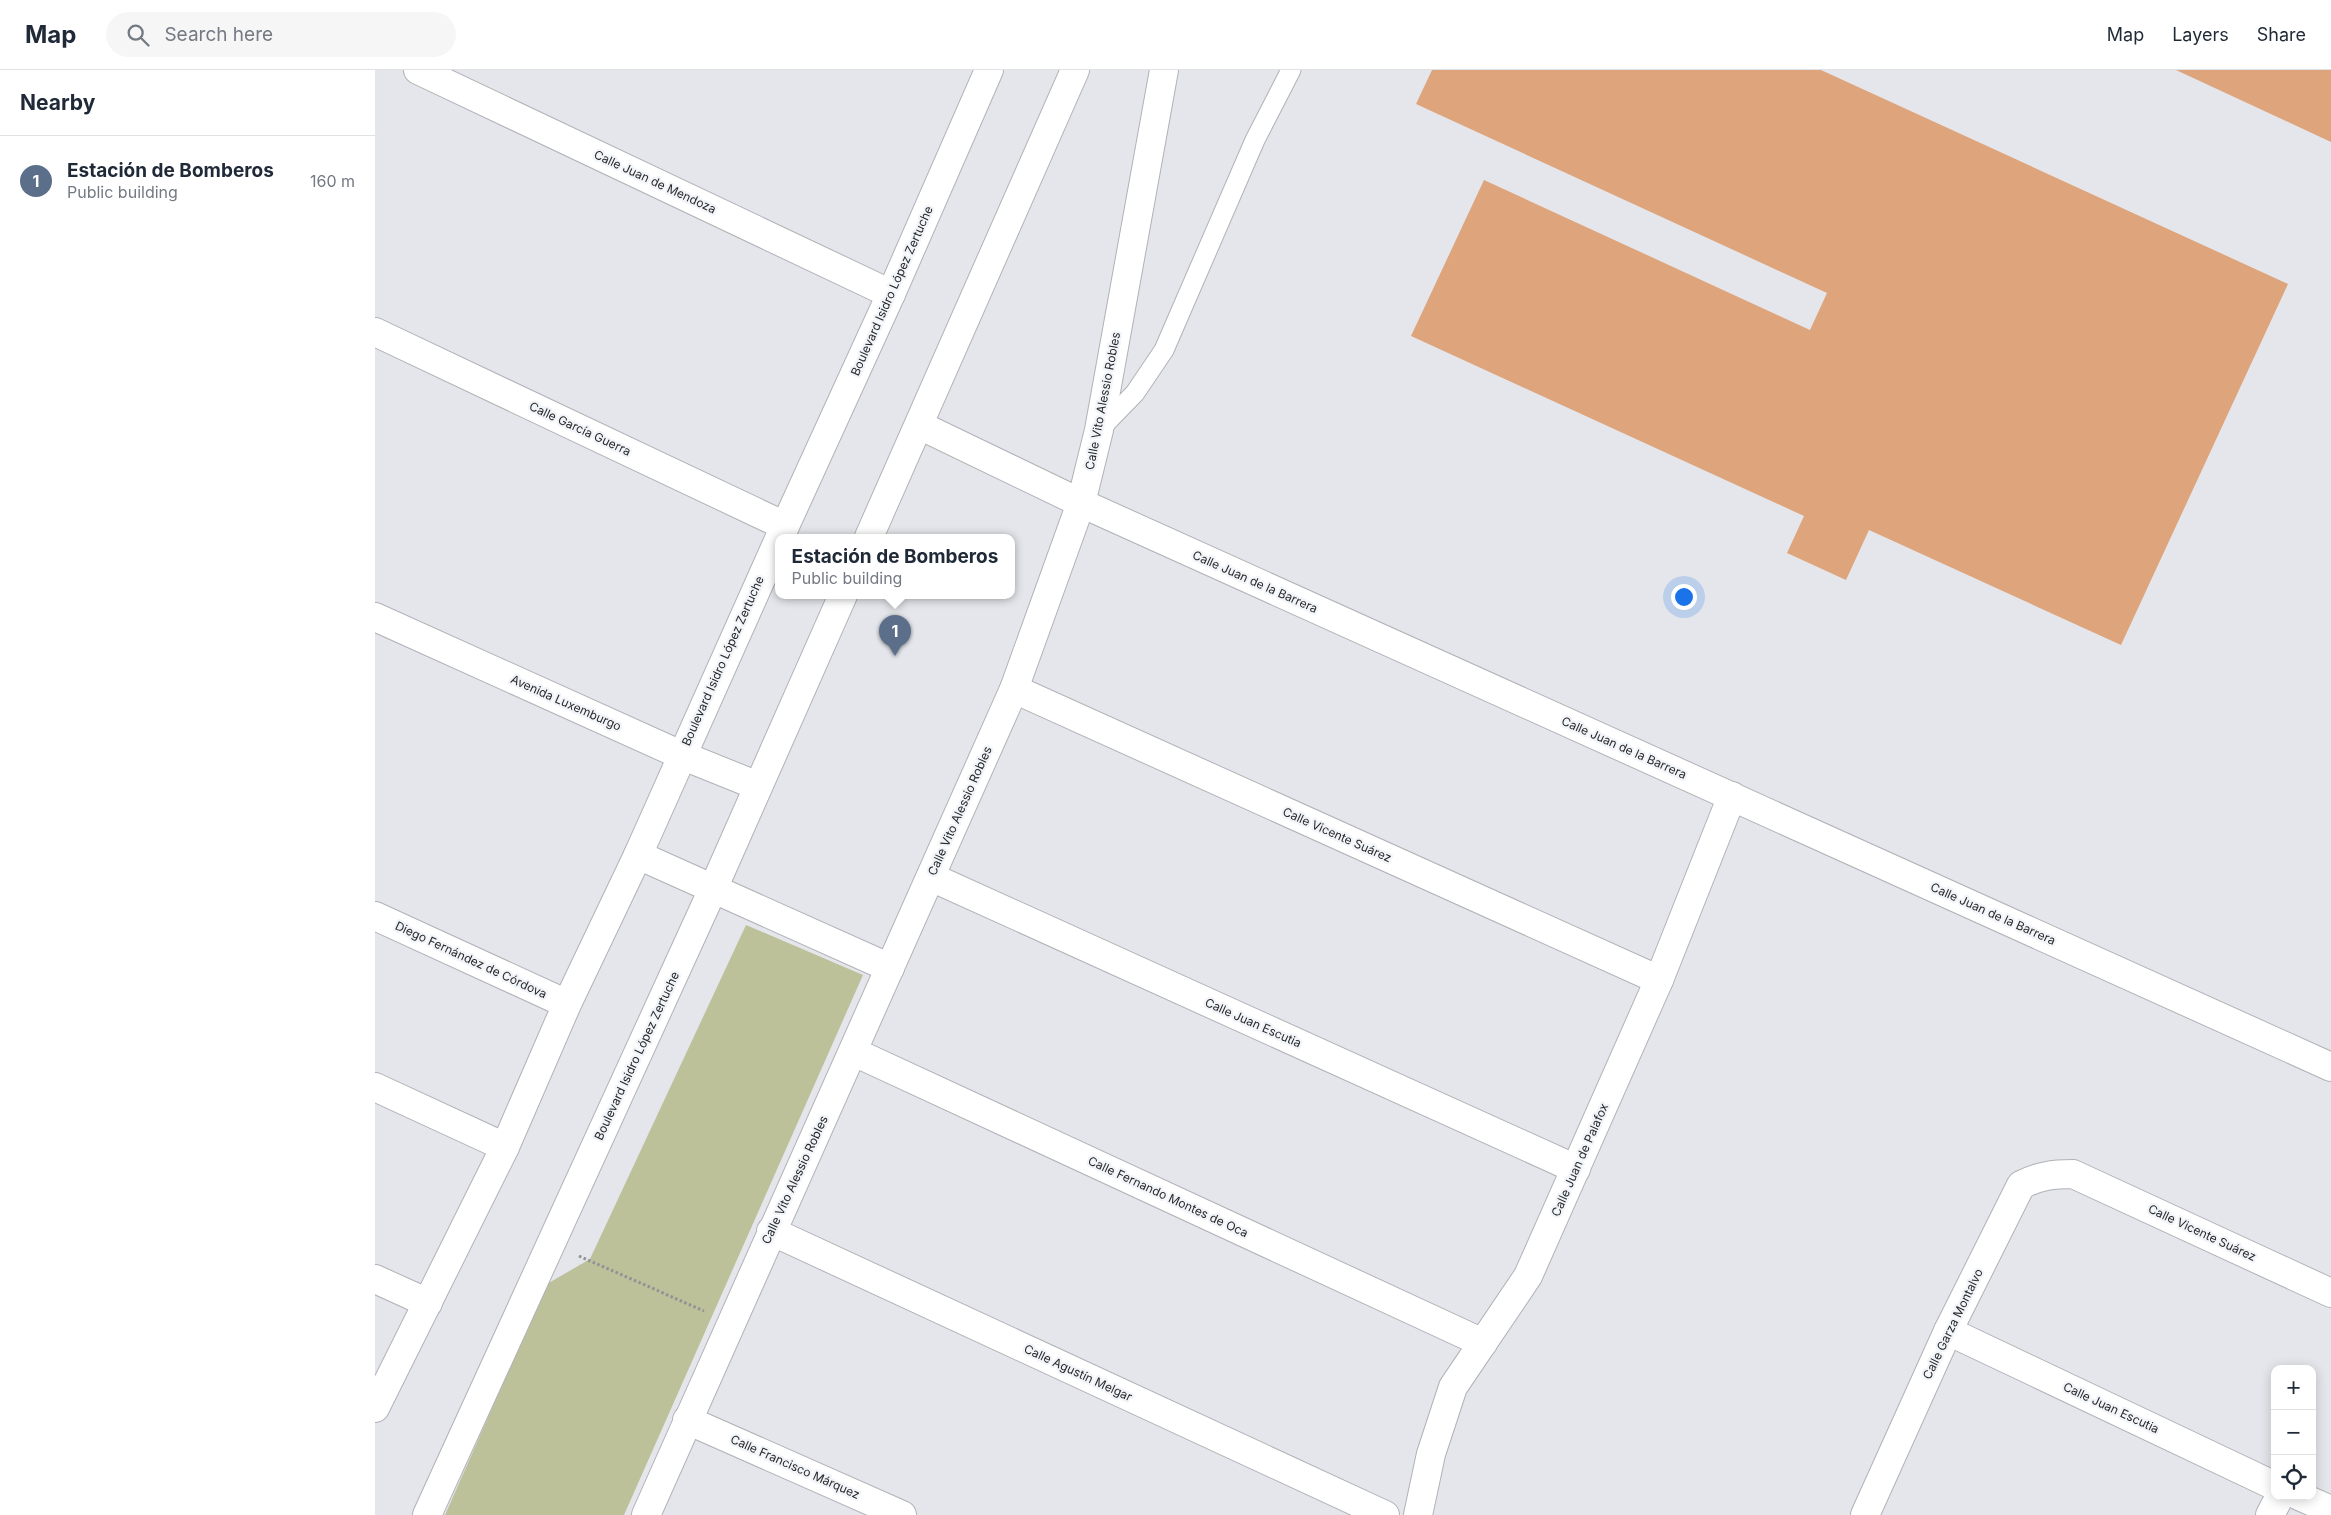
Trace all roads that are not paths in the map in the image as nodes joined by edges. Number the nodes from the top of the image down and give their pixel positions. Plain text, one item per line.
1 (419, 70) edge
2 (989, 70) edge
3 (1075, 70) edge
4 (1164, 70) edge
5 (1291, 70) edge
6 (891, 294) junction
7 (375, 332) edge
8 (919, 425) junction
9 (1099, 430) junction
10 (1081, 503) junction
11 (781, 534) edge
12 (870, 534) edge
13 (775, 547) edge
14 (841, 599) edge
15 (375, 617) edge
16 (1014, 689) junction
17 (681, 755) junction
18 (758, 786) junction
19 (1732, 796) junction
20 (638, 855) junction
21 (931, 878) junction
22 (713, 888) junction
23 (375, 916) edge
24 (890, 968) junction
25 (1659, 980) junction
26 (567, 1004) junction
27 (854, 1052) junction
28 (2331, 1067) edge
29 (375, 1087) edge
30 (505, 1147) junction
31 (1576, 1169) junction
32 (2073, 1174) joint
33 (771, 1231) junction
34 (375, 1279) edge
35 (2331, 1293) edge
36 (428, 1303) junction
37 (1948, 1331) junction
38 (1483, 1343) junction
39 (375, 1408) edge
40 (687, 1420) junction
41 (2271, 1484) edge
42 (2277, 1500) edge
43 (2308, 1500) edge
44 (2331, 1510) edge
45 (1875, 1512) edge
46 (427, 1515) edge
47 (646, 1515) edge
48 (902, 1515) edge
49 (1385, 1515) edge
50 (1418, 1515) edge
51 (2270, 1515) edge

1 - 6 street, Calle Juan de Mendoza
2 - 6 street, Boulevard Isidro López Zertuche
3 - 8 street
4 - 9 street, Calle Vito Alessio Robles
5 - 9 lane
6 - 11 street, Boulevard Isidro López Zertuche
7 - 11 street, Calle García Guerra
8 - 10 street, Calle Juan de la Barrera
8 - 12 street
9 - 10 street, Calle Vito Alessio Robles
10 - 16 street, Calle Vito Alessio Robles
10 - 19 street, Calle Juan de la Barrera
13 - 17 street, Boulevard Isidro López Zertuche
14 - 18 street, Boulevard Isidro López Zertuche
15 - 17 street, Avenida Luxemburgo
16 - 21 street, Calle Vito Alessio Robles
16 - 25 street, Calle Vicente Suárez
17 - 18 street, Avenida Luxemburgo
17 - 20 street, Boulevard Isidro López Zertuche
18 - 22 street, Boulevard Isidro López Zertuche
19 - 25 street, Calle Juan de Palafox
19 - 28 street, Calle Juan de la Barrera
20 - 22 street
20 - 26 street, Boulevard Isidro López Zertuche
21 - 24 street, Calle Vito Alessio Robles
21 - 31 street, Calle Juan Escutia
22 - 24 street
22 - 46 street, Boulevard Isidro López Zertuche
23 - 26 street, Diego Fernández de Córdova
24 - 27 street, Calle Vito Alessio Robles
25 - 31 street, Calle Juan de Palafox
26 - 30 street, Boulevard Isidro López Zertuche
27 - 33 street, Calle Vito Alessio Robles
27 - 38 street, Calle Fernando Montes de Oca
29 - 30 street
30 - 36 street, Boulevard Isidro López Zertuche
31 - 38 street, Calle Juan de Palafox
32 - 35 street, Calle Vicente Suárez
32 - 37 street, Calle Garza Montalvo
33 - 40 street, Calle Vito Alessio Robles
33 - 49 street, Calle Agustín Melgar
34 - 36 street
36 - 39 street, Boulevard Isidro López Zertuche
37 - 41 street, Calle Juan Escutia
37 - 45 street, Calle Garza Montalvo
38 - 50 street, Calle Juan de Palafox
40 - 47 street, Calle Vito Alessio Robles
40 - 48 street, Calle Francisco Márquez
42 - 51 street
43 - 44 street

